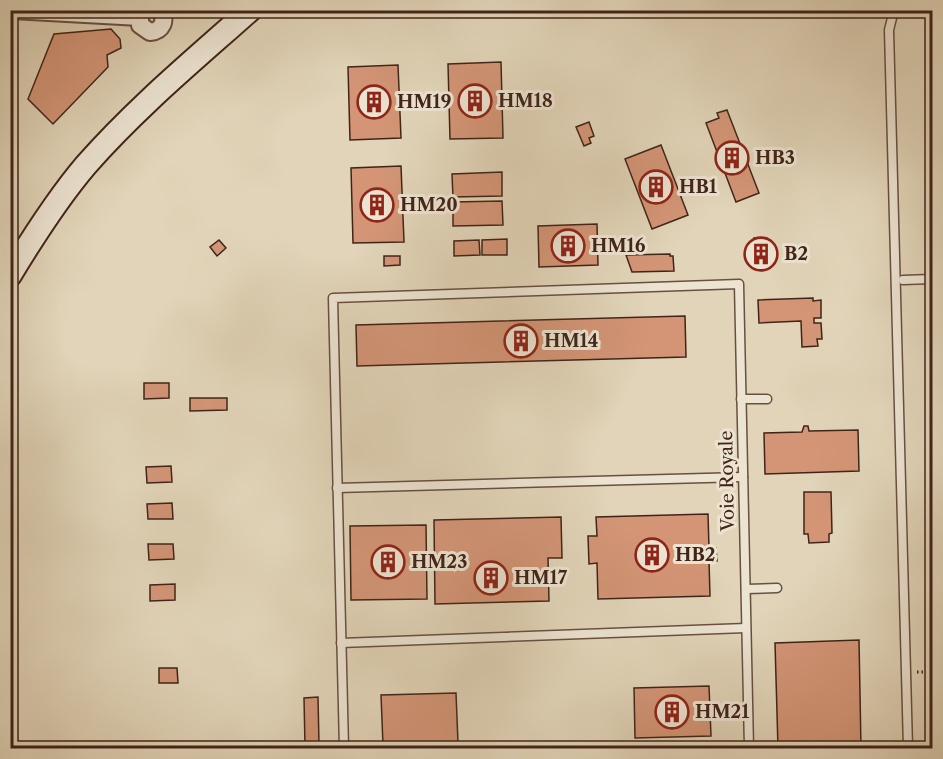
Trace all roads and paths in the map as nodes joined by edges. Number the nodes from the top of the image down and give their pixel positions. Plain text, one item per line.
1 (12, 10) edge
2 (159, 10) edge
3 (250, 10) edge
4 (894, 10) edge
5 (142, 14) edge
6 (10, 275) edge
7 (933, 279) edge
8 (903, 280) dead end
9 (741, 399) junction
10 (767, 399) dead end
11 (743, 477) junction
12 (338, 488) junction
13 (777, 588) dead end
14 (746, 589) junction
15 (747, 628) junction
16 (341, 643) junction
17 (344, 748) edge
18 (749, 748) edge
19 (908, 748) edge

1 - 5 street
2 - 5 street
3 - 6 main road
4 - 19 lane
7 - 8 lane
9 - 10 lane
9 - 11 lane, Voie Royale
9 - 12 lane, Voie Royale
11 - 12 lane
11 - 14 lane, Voie Royale
12 - 16 lane
13 - 14 lane
14 - 15 lane, Voie Royale
15 - 16 lane
15 - 18 lane, Voie Royale
16 - 17 lane

